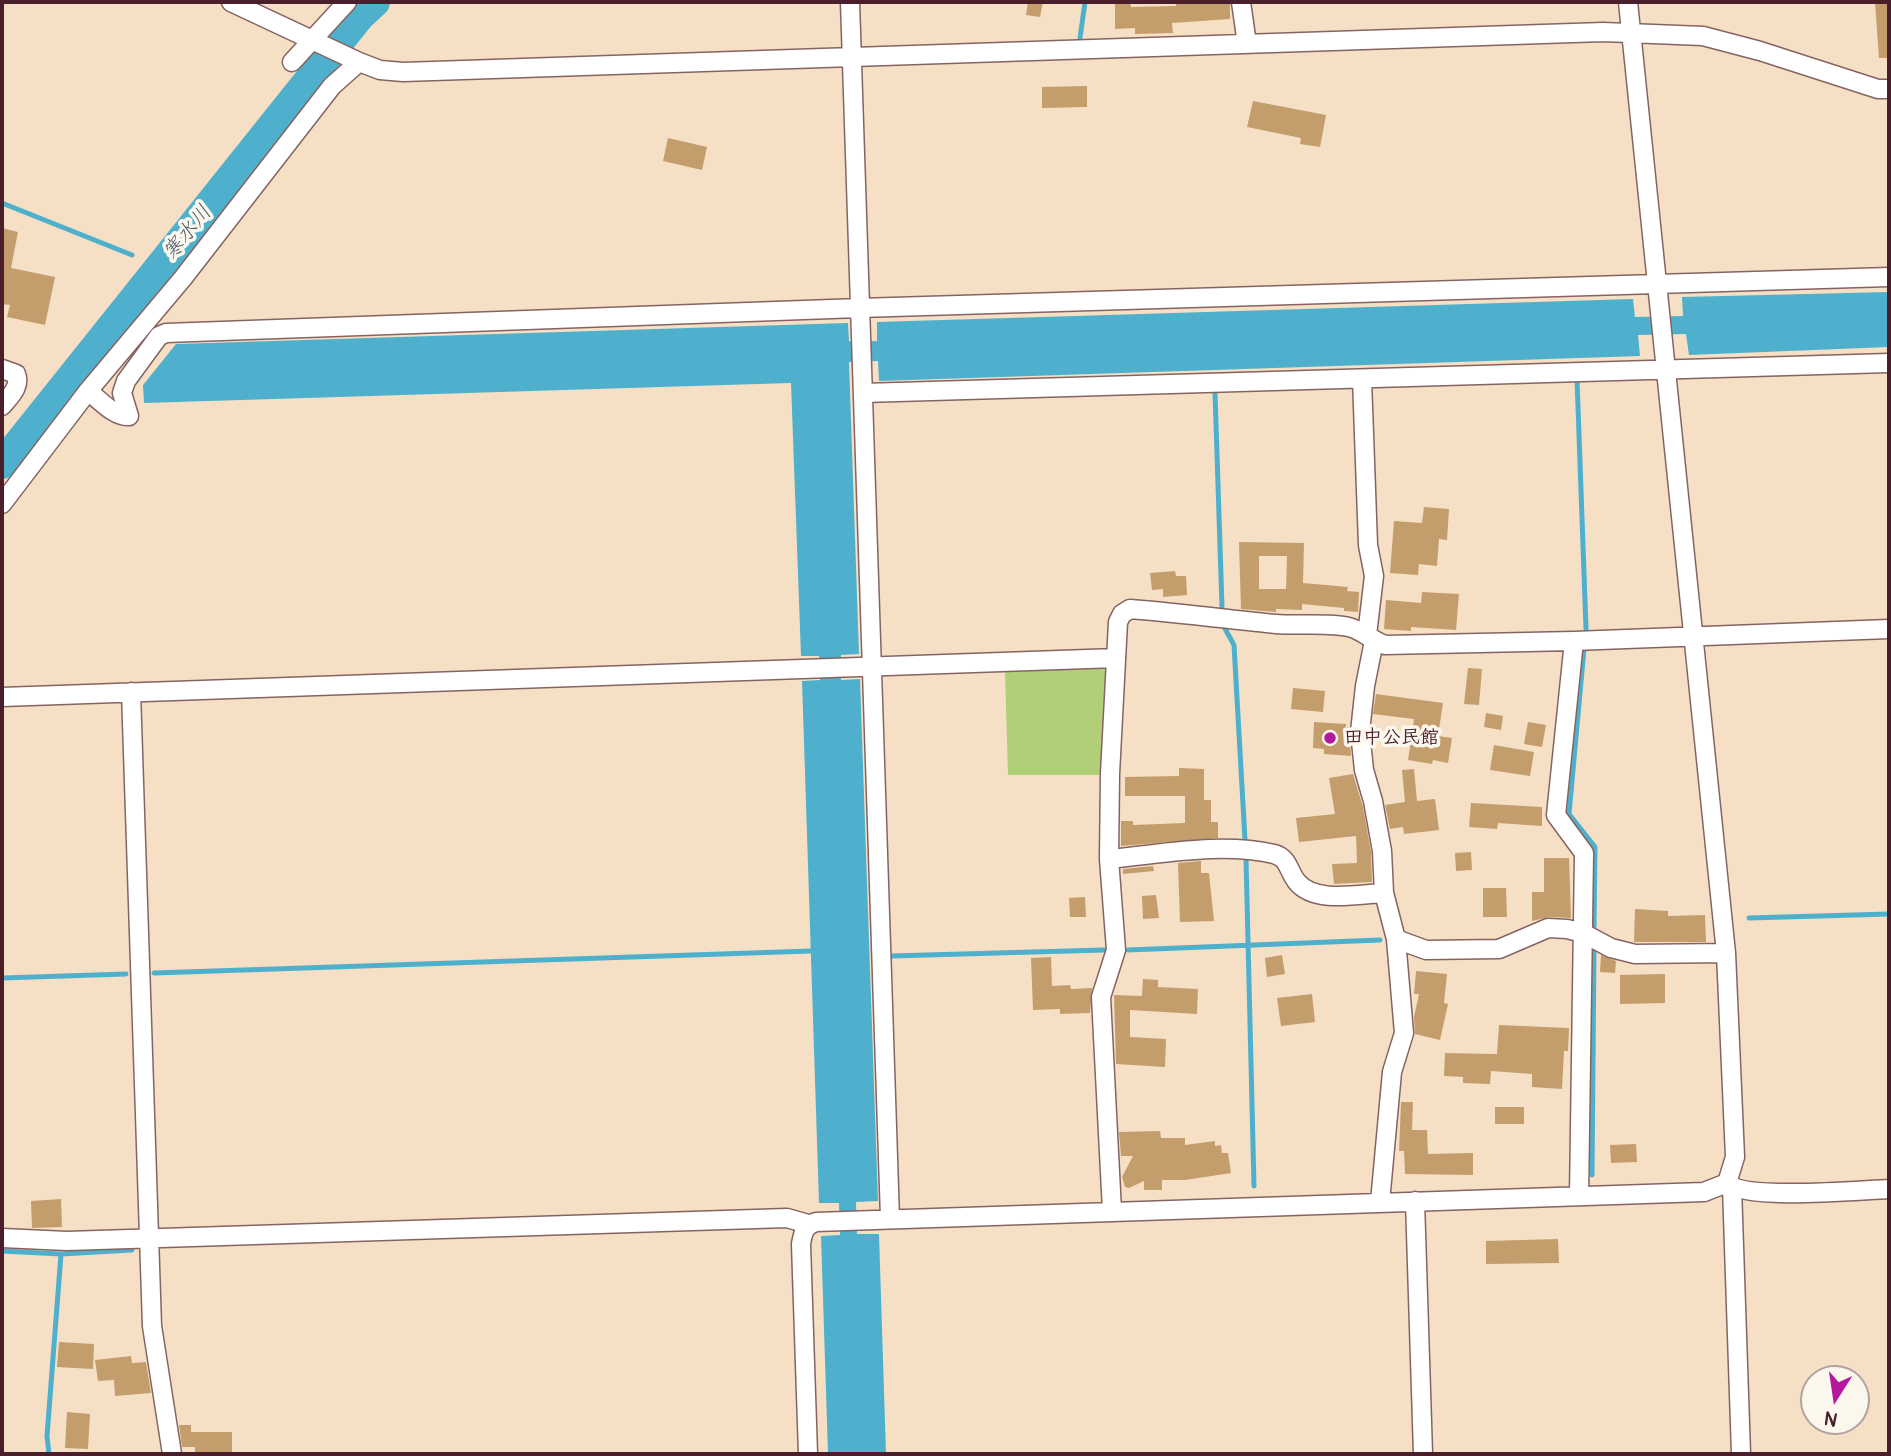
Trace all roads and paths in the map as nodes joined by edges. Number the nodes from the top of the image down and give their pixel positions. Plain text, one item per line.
1 (231, 2) edge
2 (347, 2) edge
3 (850, 2) edge
4 (1241, 2) edge
5 (1628, 2) edge
6 (1631, 33) junction
7 (313, 39) junction
8 (1247, 44) junction
9 (853, 58) junction
10 (356, 60) junction
11 (292, 62) dead end
12 (1889, 89) edge
13 (1889, 276) edge
14 (1658, 285) junction
15 (859, 308) junction
16 (1889, 363) edge
17 (2, 369) edge
18 (1667, 370) junction
19 (1362, 379) junction
20 (88, 391) junction
21 (863, 393) junction
22 (2, 406) edge
23 (2, 504) edge
24 (1889, 629) edge
25 (1695, 636) junction
26 (1371, 638) junction
27 (1574, 641) junction
28 (1116, 658) junction
29 (873, 667) junction
30 (131, 692) junction
31 (2, 697) edge
32 (1110, 859) junction
33 (1384, 893) junction
34 (1583, 933) junction
35 (1396, 939) junction
36 (1726, 953) junction
37 (1730, 1186) junction
38 (1889, 1189) edge
39 (1579, 1196) junction
40 (1415, 1201) junction
41 (1380, 1202) junction
42 (1111, 1211) junction
43 (890, 1218) junction
44 (808, 1224) junction
45 (2, 1238) edge
46 (148, 1239) junction
47 (172, 1454) edge
48 (808, 1454) edge
49 (1423, 1454) edge
50 (1741, 1454) edge

1 - 7 street
2 - 7 street
3 - 9 street
4 - 8 street
5 - 6 street
6 - 8 street
6 - 12 street
6 - 14 street
7 - 10 street
7 - 11 street
8 - 9 street
9 - 10 street
9 - 15 street
10 - 20 street
13 - 14 street
14 - 15 street
14 - 18 street
15 - 20 street
15 - 21 street
16 - 18 street
17 - 22 street
18 - 19 street
18 - 25 street
19 - 21 street
19 - 26 street
20 - 23 street
21 - 29 street
24 - 25 street
25 - 27 street
25 - 36 street
26 - 27 street
26 - 28 street
26 - 33 street
27 - 34 street
28 - 29 street
28 - 32 street
29 - 30 street
29 - 43 street
30 - 31 street
30 - 46 street
32 - 33 street
32 - 42 street
33 - 35 street
34 - 35 street
34 - 36 street
34 - 39 street
35 - 41 street
36 - 37 street
37 - 38 street
37 - 39 street
37 - 50 street
39 - 40 street
40 - 41 street
40 - 49 street
41 - 42 street
42 - 43 street
43 - 44 street
44 - 46 street
44 - 48 street
45 - 46 street
46 - 47 street

